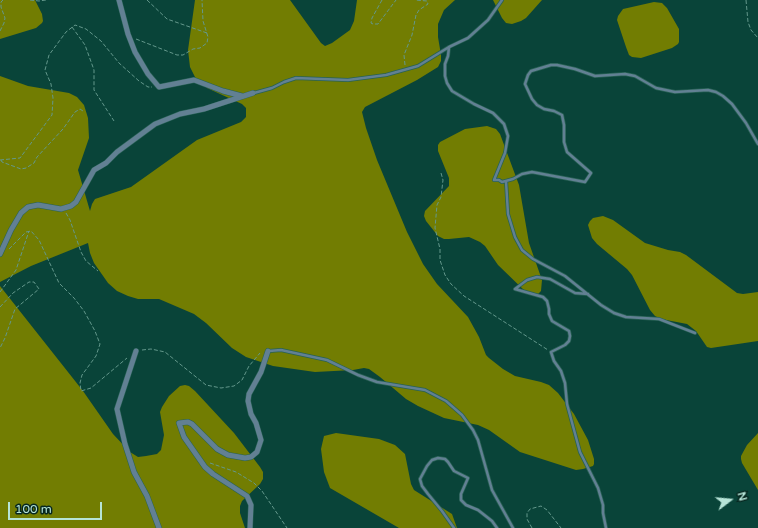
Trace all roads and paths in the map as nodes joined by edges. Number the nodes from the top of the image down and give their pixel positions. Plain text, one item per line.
1 (3, 0) edge
2 (30, 0) edge
3 (46, 0) edge
4 (119, 0) edge
5 (147, 0) edge
6 (202, 0) edge
7 (382, 0) edge
8 (396, 0) edge
9 (415, 0) edge
10 (502, 0) edge
11 (746, 0) edge
12 (72, 27) junction
13 (0, 32) edge
14 (207, 33) junction
15 (128, 35) junction
16 (758, 38) edge
17 (449, 47) junction
18 (405, 71) junction
19 (158, 86) junction
20 (253, 93) joint
21 (243, 96) junction
22 (83, 110) dead end
23 (114, 121) dead end
24 (758, 144) edge
25 (0, 160) edge
26 (441, 173) dead end
27 (506, 180) junction
28 (63, 209) junction
29 (30, 231) junction
30 (0, 254) edge
31 (98, 270) dead end
32 (0, 292) edge
33 (588, 294) junction
34 (0, 307) edge
35 (695, 333) dead end
36 (0, 348) edge
37 (136, 351) junction
38 (268, 351) junction
39 (550, 352) junction
40 (200, 460) junction
41 (159, 528) edge
42 (250, 528) edge
43 (287, 528) edge
44 (454, 528) edge
45 (497, 528) edge
46 (513, 528) edge
47 (532, 528) edge
48 (561, 528) edge
49 (606, 528) edge

1 - 13 path
2 - 3 path
4 - 15 street
5 - 14 path
6 - 14 path
7 - 8 path
9 - 18 path
10 - 17 lane
11 - 16 path
12 - 19 path
12 - 23 path
12 - 25 path
14 - 15 path
15 - 19 street
17 - 18 lane
17 - 27 lane
18 - 20 lane
19 - 21 street
20 - 21 street
21 - 28 street
22 - 25 path
24 - 27 lane
26 - 39 path
27 - 33 lane
28 - 30 street
28 - 31 path
29 - 30 path
29 - 32 path
29 - 37 path
33 - 35 lane
33 - 39 lane
34 - 36 path
37 - 38 path
37 - 41 street
38 - 40 street
38 - 46 lane
39 - 49 lane
40 - 42 street
40 - 43 path
44 - 45 lane
47 - 48 path

